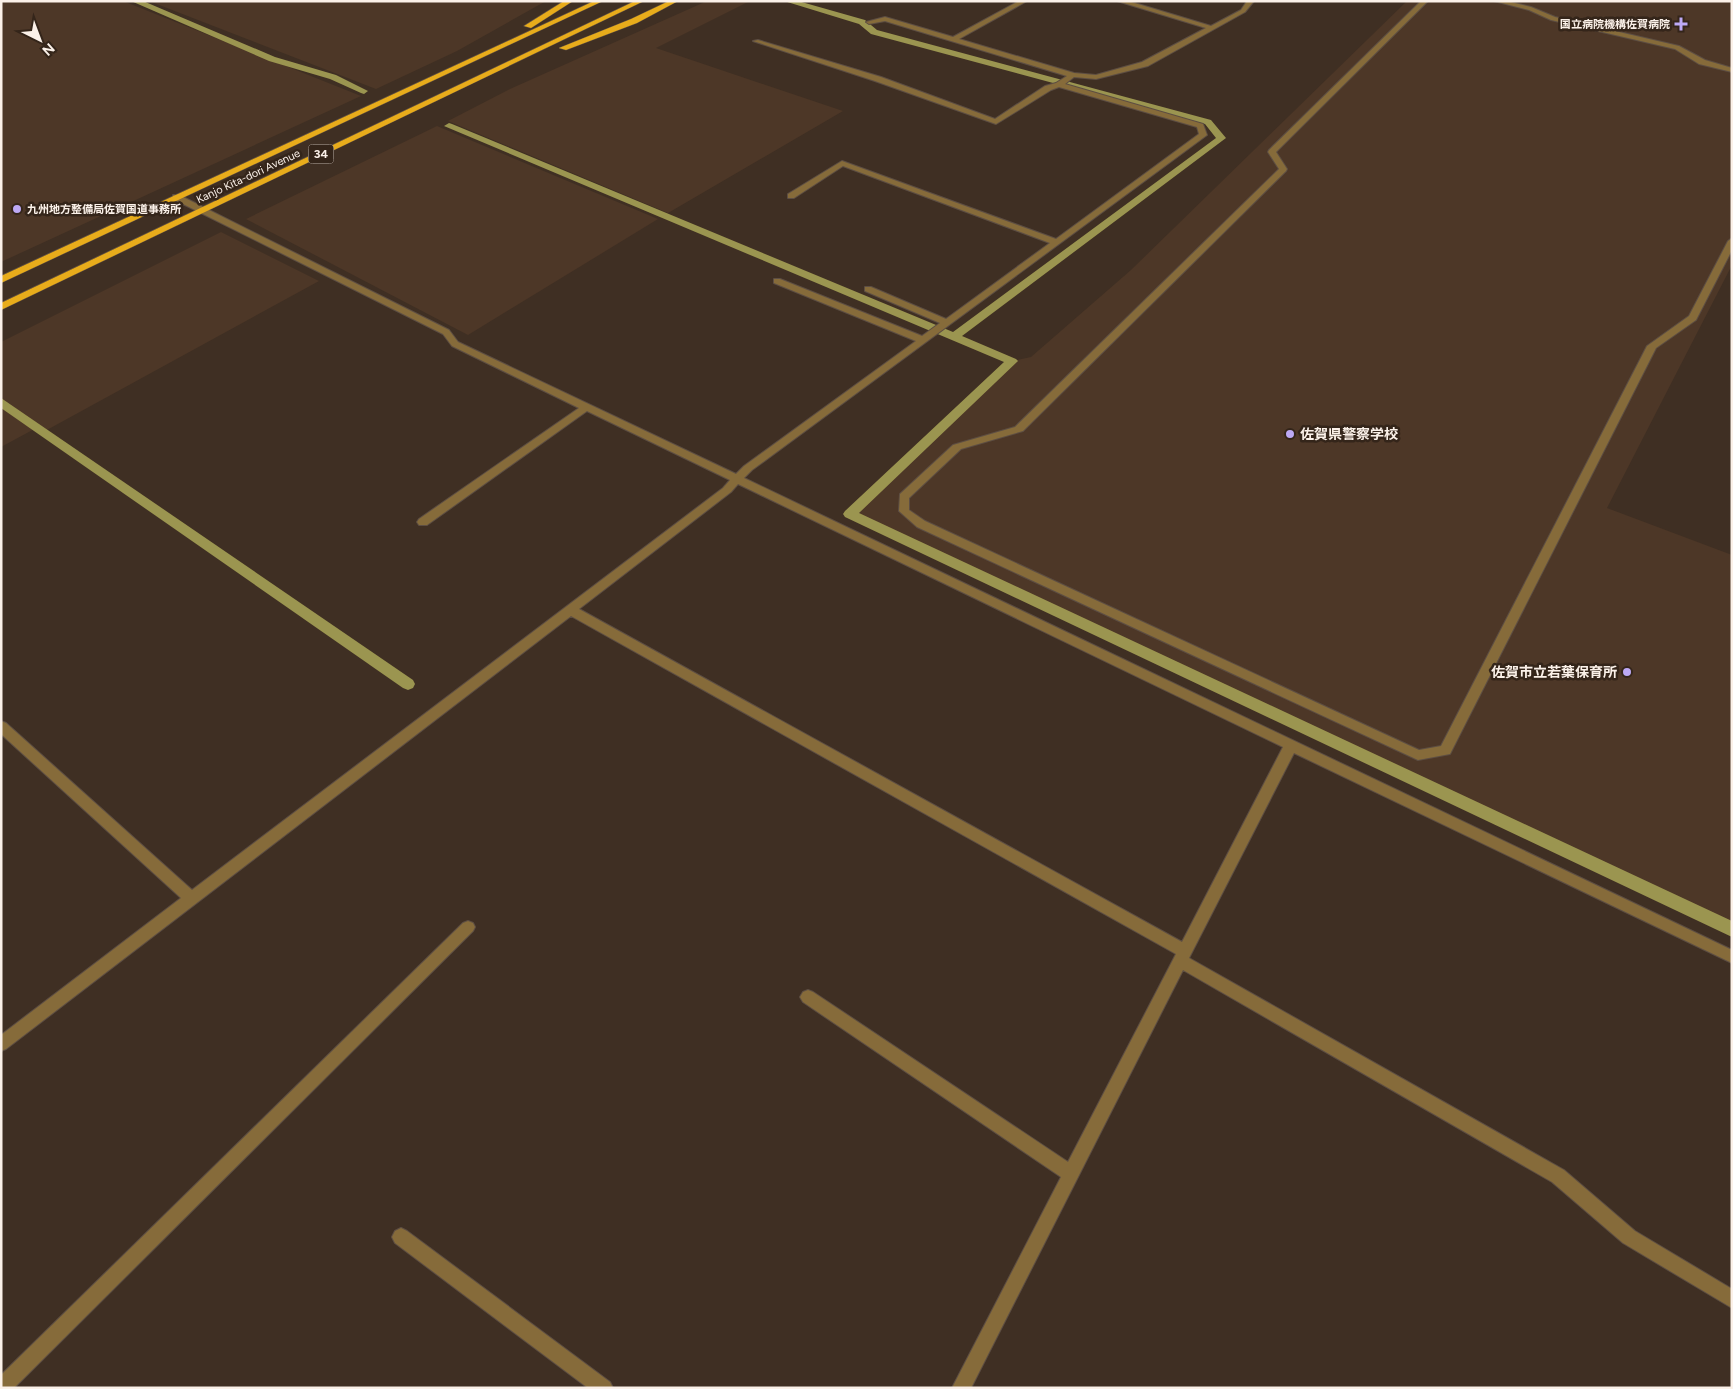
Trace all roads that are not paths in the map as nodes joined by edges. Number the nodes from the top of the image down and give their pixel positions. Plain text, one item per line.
1 (570, 1) edge
2 (600, 1) edge
3 (641, 1) edge
4 (675, 1) edge
5 (1024, 1) edge
6 (1120, 1) edge
7 (1251, 1) edge
8 (1425, 1) edge
9 (1497, 1) edge
10 (869, 22) dead end
11 (1212, 28) junction
12 (952, 40) junction
13 (756, 41) dead end
14 (458, 67) junction
15 (1732, 70) edge
16 (482, 77) junction
17 (1071, 77) junction
18 (1059, 85) junction
19 (791, 196) dead end
20 (176, 197) junction
21 (203, 210) junction
22 (1732, 241) edge
23 (1057, 242) junction
24 (1, 280) edge
25 (777, 281) dead end
26 (868, 289) dead end
27 (1, 307) edge
28 (946, 323) junction
29 (926, 338) junction
30 (587, 407) junction
31 (737, 480) junction
32 (423, 522) dead end
33 (570, 610) junction
34 (1, 726) edge
35 (1291, 745) junction
36 (192, 899) junction
37 (468, 927) dead end
38 (1183, 956) junction
39 (1732, 957) edge
40 (808, 996) dead end
41 (1, 1044) edge
42 (1070, 1173) junction
43 (401, 1237) dead end
44 (1732, 1299) edge
45 (963, 1387) edge
46 (1, 1388) edge
47 (604, 1388) edge

1 - 14 highway
2 - 14 highway, Kanjo Kita-dori Avenue / 34
3 - 16 highway, Kanjo Kita-dori Avenue / 34
4 - 16 highway
5 - 12 street
6 - 11 street
7 - 11 street
8 - 22 street
9 - 15 street
10 - 12 street
11 - 17 street
12 - 17 street
13 - 18 street
14 - 20 highway, Kanjo Kita-dori Avenue / 34
16 - 21 highway, Kanjo Kita-dori Avenue / 34
17 - 18 street
18 - 23 street
19 - 23 street
20 - 21 street
20 - 24 highway, Kanjo Kita-dori Avenue / 34
21 - 27 highway, Kanjo Kita-dori Avenue / 34
21 - 30 street
23 - 28 street
25 - 29 street
26 - 28 street
28 - 29 street
29 - 31 street
30 - 31 street
30 - 32 street
31 - 33 street
31 - 35 street
33 - 36 street
33 - 38 street
34 - 36 street
35 - 38 street
35 - 39 street
36 - 41 street
37 - 46 street
38 - 42 street
38 - 44 street
40 - 42 street
42 - 45 street
43 - 47 street

